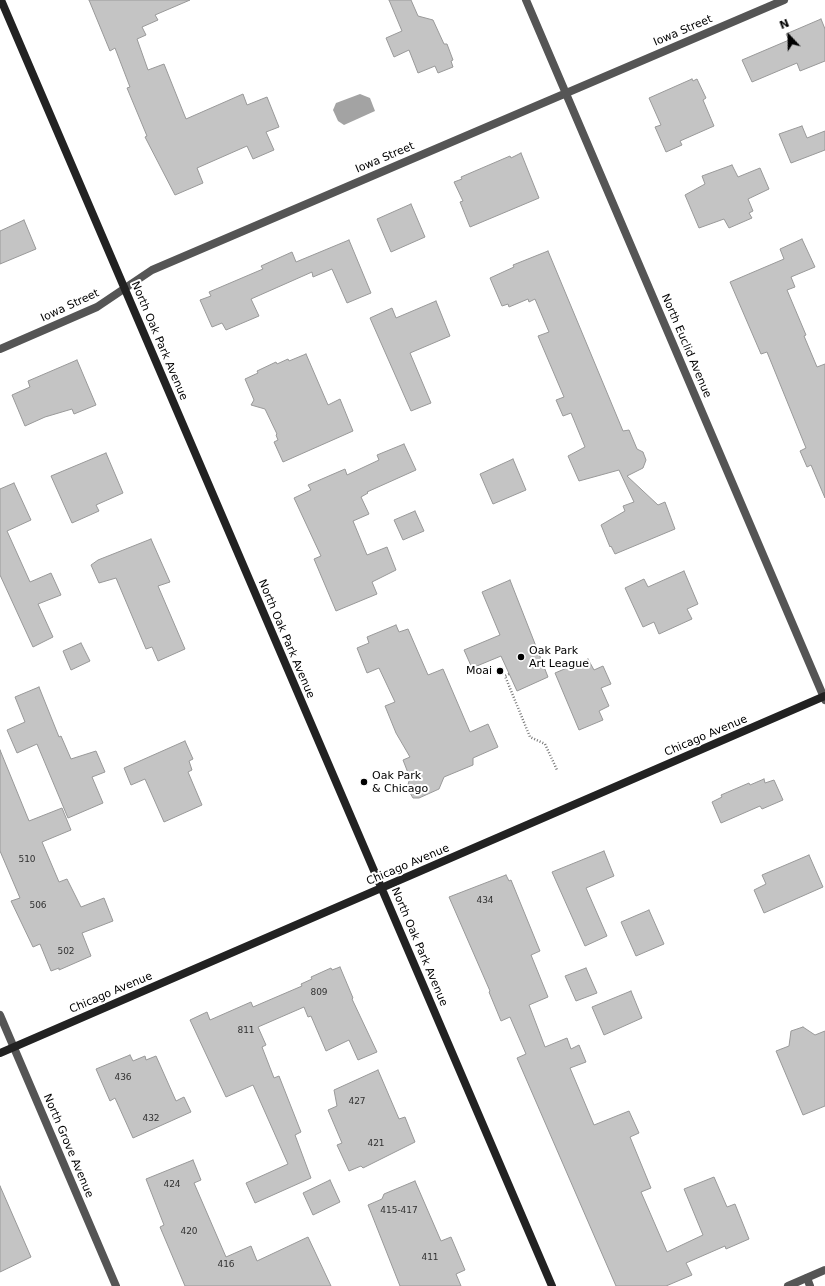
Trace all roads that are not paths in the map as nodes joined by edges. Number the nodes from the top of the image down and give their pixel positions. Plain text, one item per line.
1 (1, 0) edge
2 (526, 0) edge
3 (784, 0) edge
4 (566, 93) junction
5 (125, 289) junction
6 (0, 349) edge
7 (824, 698) edge
8 (381, 888) junction
9 (0, 1015) edge
10 (14, 1047) junction
11 (0, 1052) edge
12 (825, 1270) edge
13 (808, 1282) edge
14 (116, 1286) edge
15 (552, 1286) edge
16 (788, 1286) edge

1 - 5 street, North Oak Park Avenue
2 - 4 street, North Euclid Avenue
3 - 4 street, Iowa Street
4 - 5 street, Iowa Street
4 - 7 street, North Euclid Avenue
5 - 6 street, Iowa Street
5 - 8 street, North Oak Park Avenue
7 - 8 street, Chicago Avenue
8 - 10 street, Chicago Avenue
8 - 15 street, North Oak Park Avenue
9 - 10 street, North Grove Avenue
10 - 11 street, Chicago Avenue
10 - 14 street, North Grove Avenue
12 - 13 street
13 - 16 street

